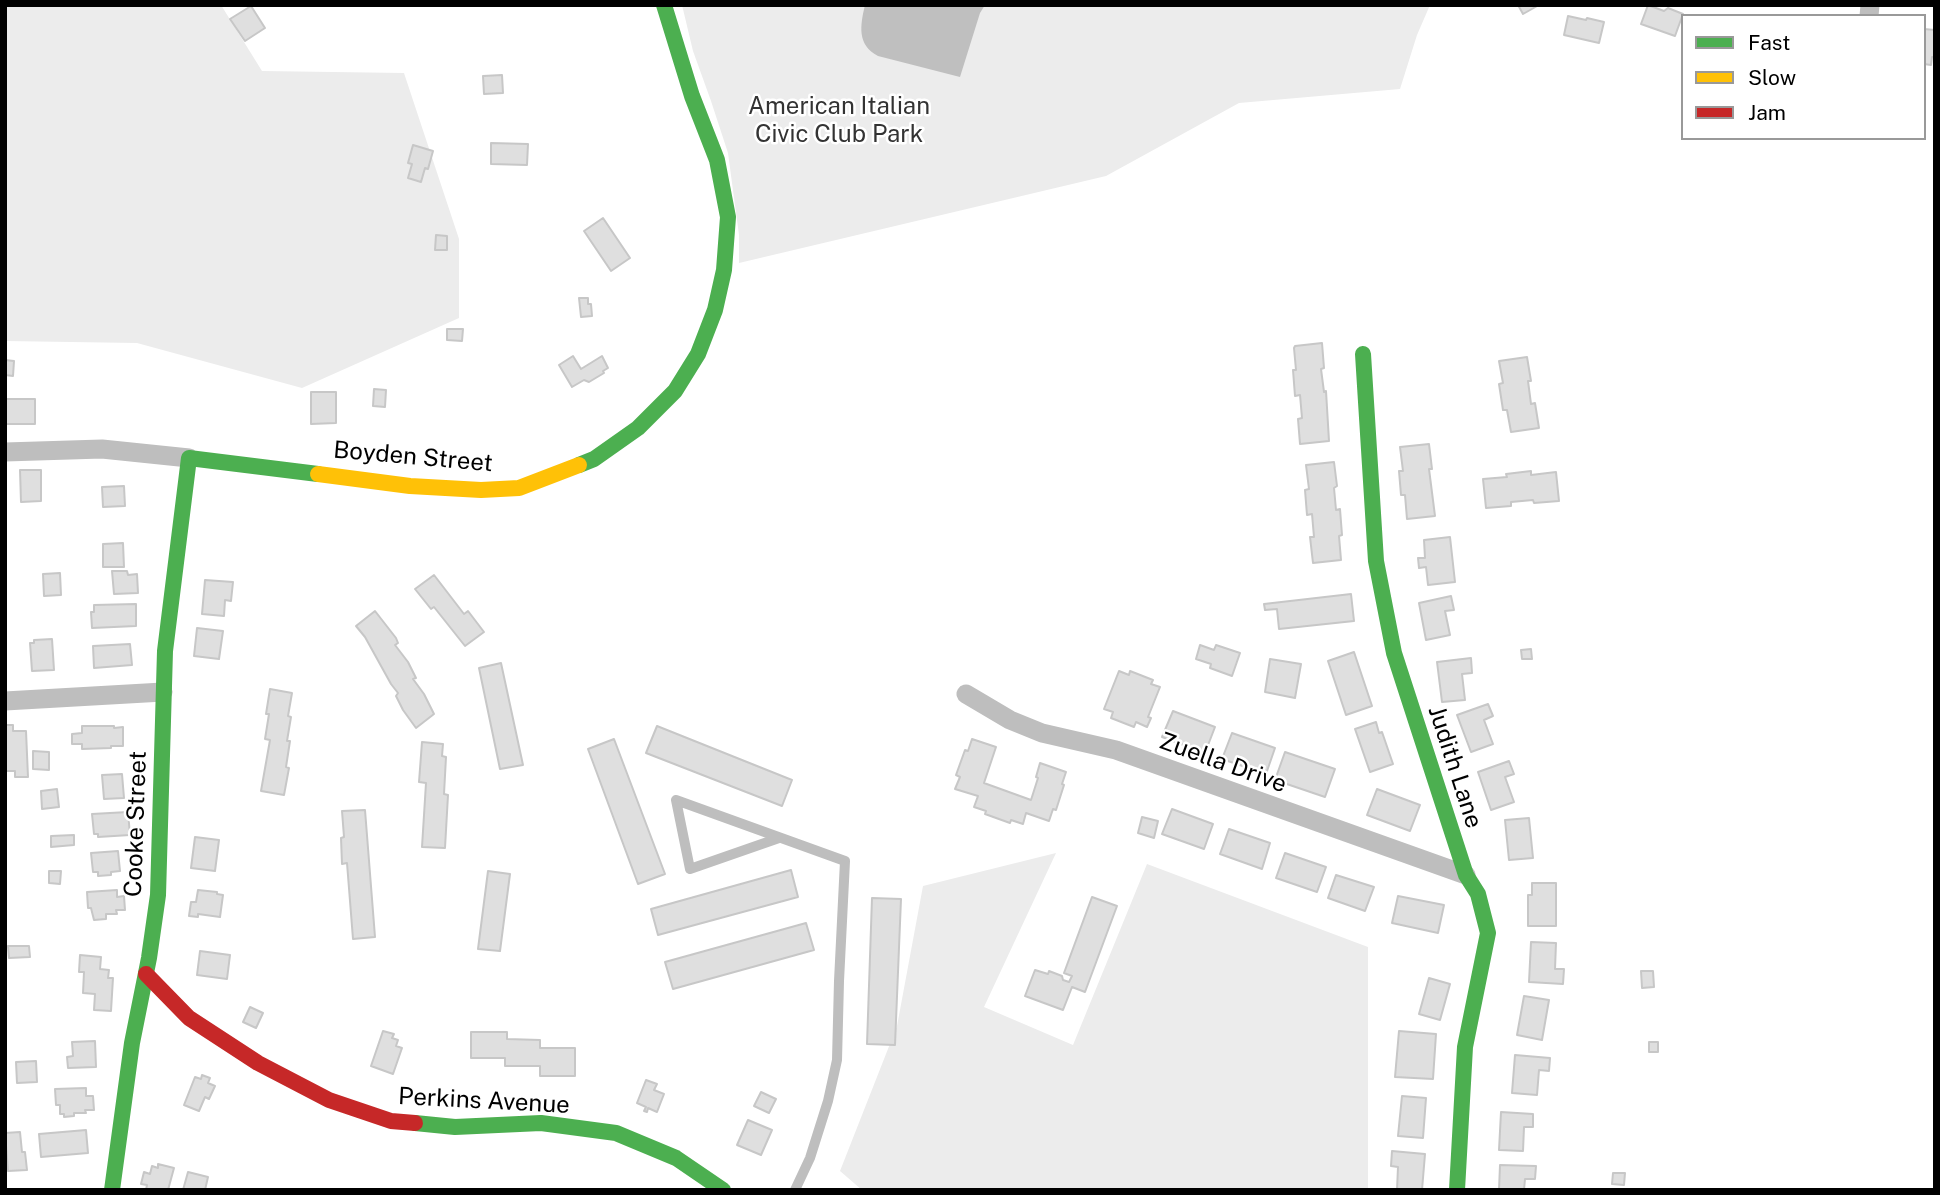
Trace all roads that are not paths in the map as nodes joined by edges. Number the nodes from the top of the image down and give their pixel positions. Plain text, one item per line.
1 (664, 5) edge
2 (1363, 354) dead end
3 (5, 452) edge
4 (189, 458) junction
5 (163, 692) junction
6 (966, 694) dead end
7 (5, 701) edge
8 (779, 838) junction
9 (1466, 875) junction
10 (146, 974) junction
11 (112, 1190) edge
12 (723, 1190) edge
13 (795, 1190) edge
14 (1457, 1190) edge

1 - 4 street, Boyden Street
2 - 9 street, Judith Lane
3 - 4 street, Boyden Street
4 - 5 street, Cooke Street
5 - 7 street
5 - 10 street, Cooke Street
6 - 9 street, Zuella Drive
8 - 8 lane
8 - 13 lane
9 - 14 street, Judith Lane
10 - 11 street, Cooke Street
10 - 12 street, Perkins Avenue

